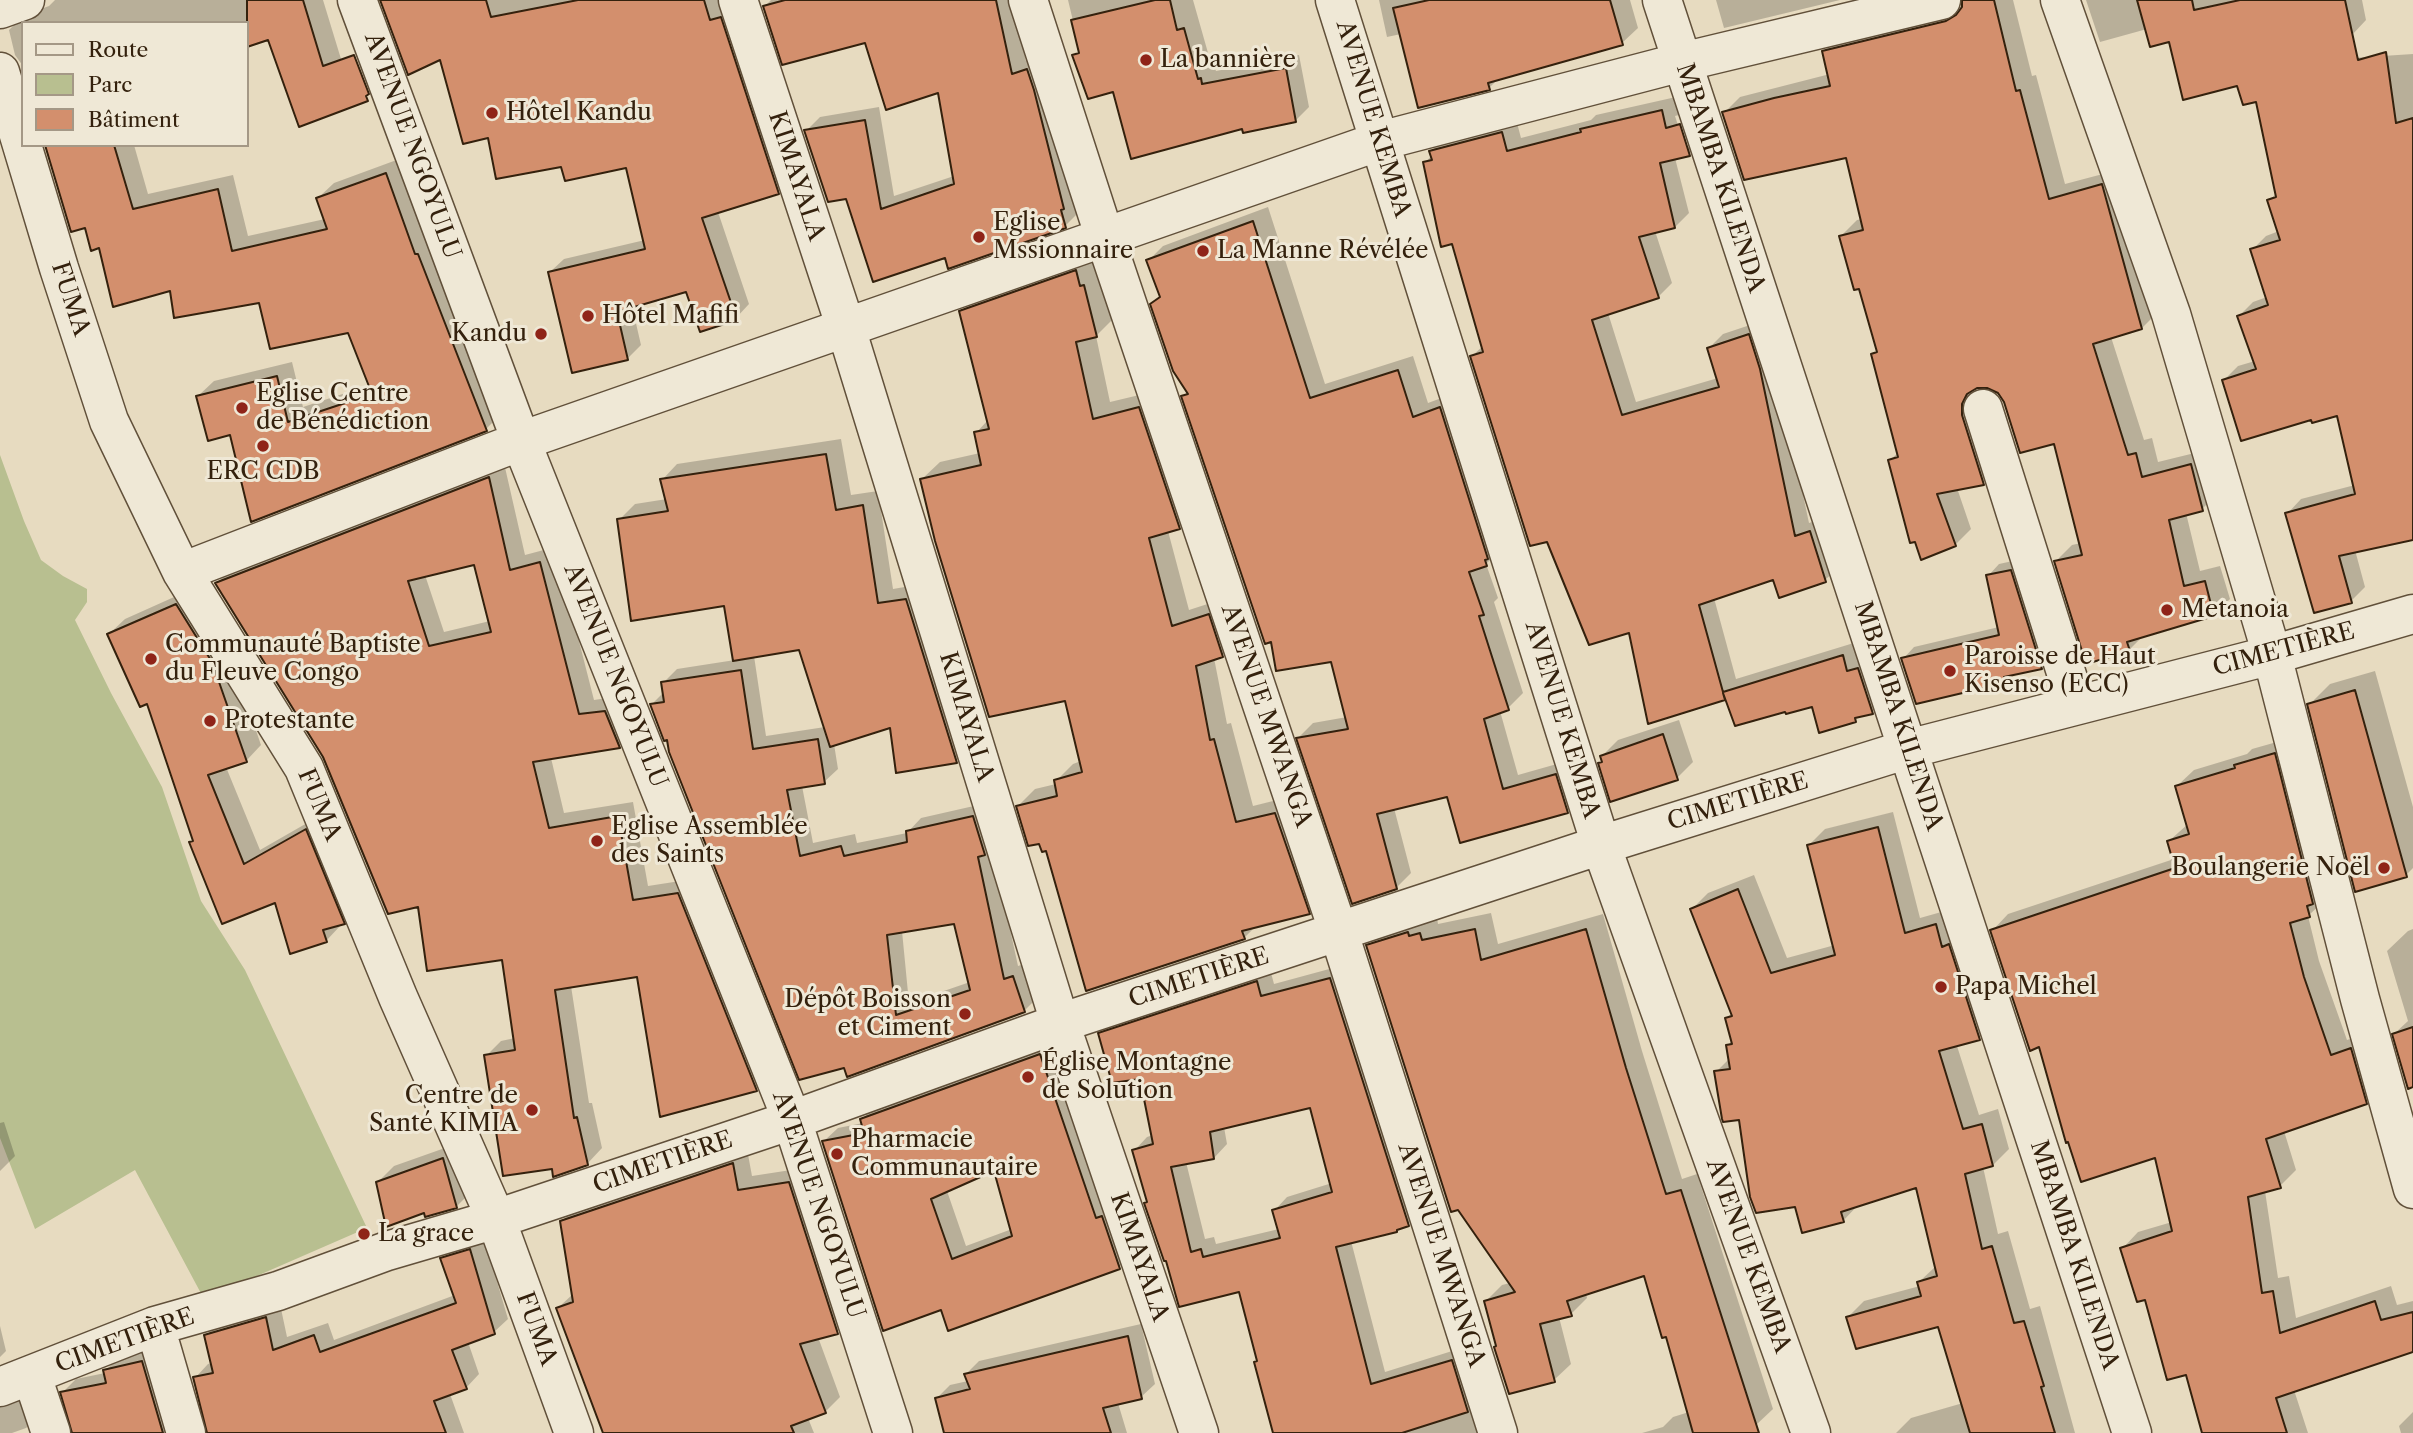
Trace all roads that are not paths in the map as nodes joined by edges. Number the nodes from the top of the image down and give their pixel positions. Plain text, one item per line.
1 (25, 0) edge
2 (357, 0) edge
3 (738, 0) edge
4 (1028, 0) edge
5 (1335, 0) edge
6 (1662, 0) edge
7 (1941, 0) edge
8 (2060, 0) edge
9 (0, 9) edge
10 (1682, 62) junction
11 (0, 72) edge
12 (1380, 141) junction
13 (21, 142) edge
14 (23, 147) edge
15 (1105, 238) junction
16 (846, 328) junction
17 (1983, 409) dead end
18 (521, 441) junction
19 (182, 572) junction
20 (2413, 614) edge
21 (2272, 655) junction
22 (2076, 704) junction
23 (1908, 749) junction
24 (1601, 845) junction
25 (1339, 933) junction
26 (1059, 1023) junction
27 (792, 1120) junction
28 (2413, 1189) edge
29 (496, 1219) junction
30 (155, 1326) junction
31 (16, 1381) edge
32 (51, 1433) edge
33 (186, 1433) edge
34 (574, 1433) edge
35 (894, 1433) edge
36 (1199, 1433) edge
37 (1497, 1433) edge
38 (1811, 1433) edge
39 (2132, 1433) edge

1 - 9 street
2 - 18 street, AVENUE NGOYULU
3 - 16 street, KIMAYALA
4 - 15 street, AVENUE MWANGA
5 - 12 street, AVENUE KEMBA
6 - 10 street, MBAMBA KILENDA
7 - 10 street
8 - 21 street
10 - 12 street
10 - 23 street, MBAMBA KILENDA
11 - 13 street, FUMA
12 - 15 street
12 - 24 street, AVENUE KEMBA
14 - 19 street, FUMA
15 - 16 street
15 - 25 street, AVENUE MWANGA
16 - 18 street
16 - 26 street, KIMAYALA
17 - 22 street
18 - 19 street
18 - 27 street, AVENUE NGOYULU
19 - 29 street, FUMA
20 - 21 street, CIMETIÈRE
21 - 22 street, CIMETIÈRE
21 - 28 street
22 - 23 street, CIMETIÈRE
23 - 24 street, CIMETIÈRE
23 - 39 street, MBAMBA KILENDA
24 - 25 street, CIMETIÈRE
24 - 38 street, AVENUE KEMBA
25 - 26 street, CIMETIÈRE
25 - 37 street, AVENUE MWANGA
26 - 27 street, CIMETIÈRE
26 - 36 street, KIMAYALA
27 - 29 street, CIMETIÈRE
27 - 35 street, AVENUE NGOYULU
29 - 30 street, CIMETIÈRE
29 - 34 street, FUMA
30 - 31 street, CIMETIÈRE
30 - 33 street
31 - 32 street

